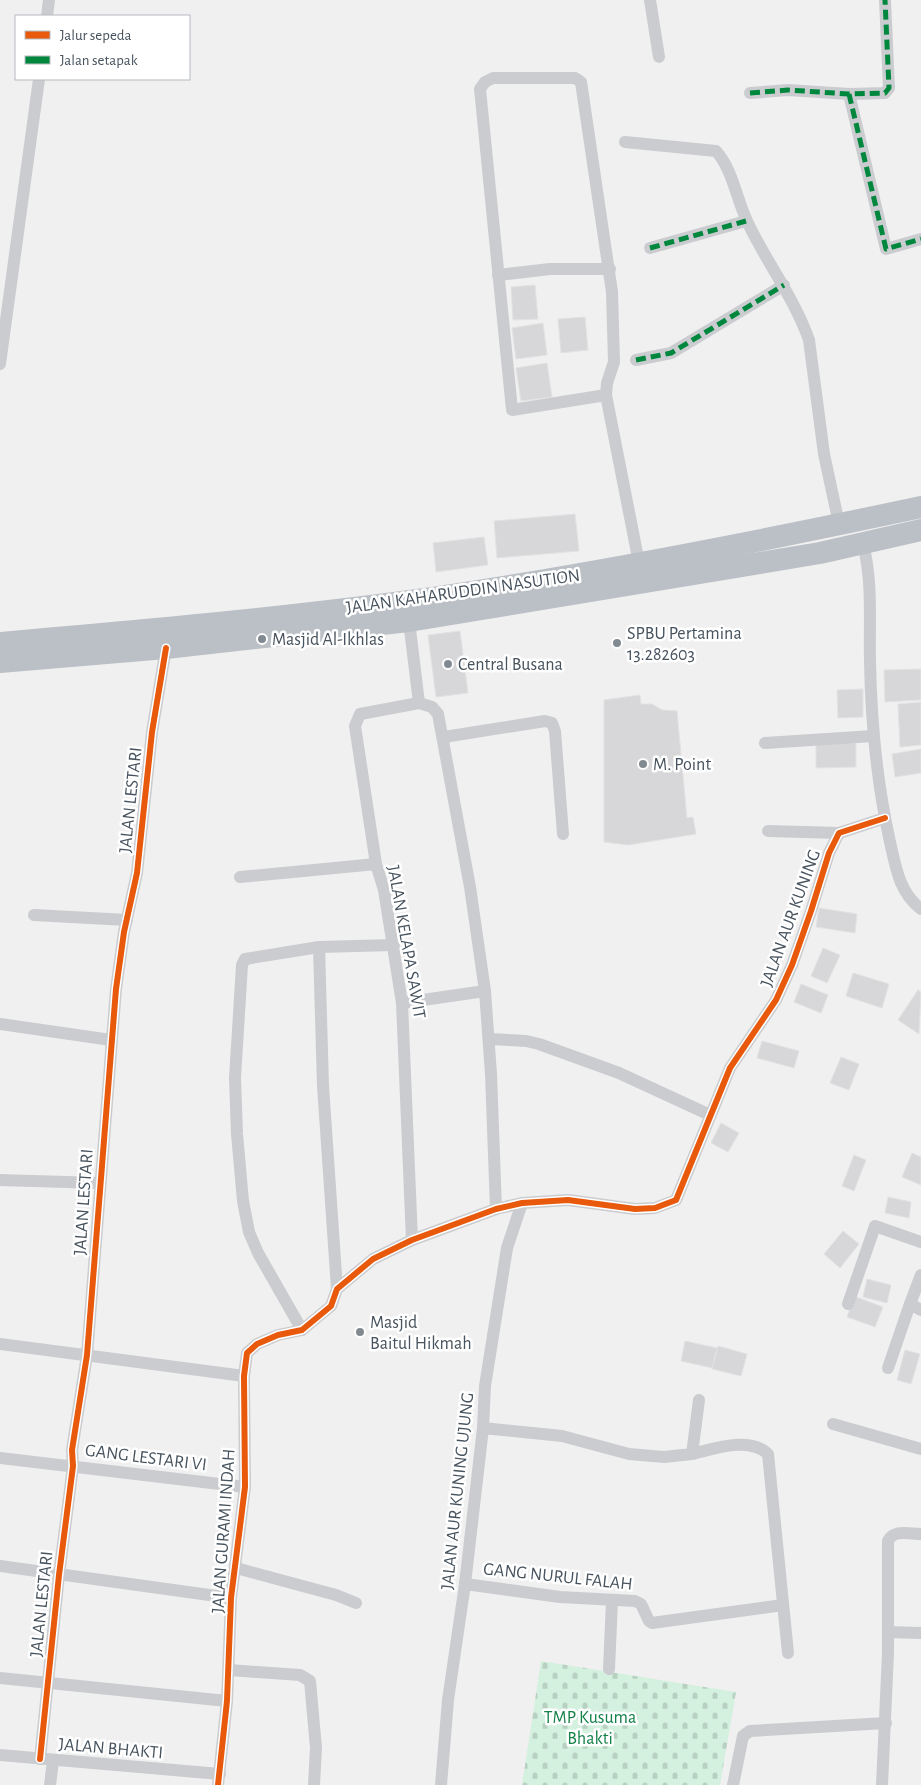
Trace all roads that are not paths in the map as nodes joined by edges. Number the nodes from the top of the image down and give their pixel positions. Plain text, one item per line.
1 (49, 0) edge
2 (650, 0) edge
3 (885, 0) edge
4 (47, 15) edge
5 (659, 57) dead end
6 (39, 80) edge
7 (750, 93) dead end
8 (849, 94) junction
9 (625, 142) dead end
10 (746, 221) junction
11 (921, 239) edge
12 (650, 248) dead end
13 (610, 269) junction
14 (498, 275) junction
15 (784, 286) junction
16 (636, 360) dead end
17 (0, 364) edge
18 (606, 395) junction
19 (921, 507) edge
20 (839, 524) junction
21 (921, 530) edge
22 (863, 544) junction
23 (639, 563) junction
24 (525, 592) junction
25 (409, 620) junction
26 (0, 643) edge
27 (166, 648) junction
28 (0, 662) edge
29 (419, 703) junction
30 (873, 736) junction
31 (444, 737) junction
32 (765, 743) dead end
33 (885, 818) junction
34 (768, 831) dead end
35 (563, 834) dead end
36 (839, 834) junction
37 (376, 864) junction
38 (240, 876) dead end
39 (921, 909) edge
40 (34, 915) dead end
41 (127, 920) junction
42 (394, 945) junction
43 (319, 947) junction
44 (484, 991) junction
45 (402, 1003) junction
46 (0, 1024) edge
47 (490, 1039) junction
48 (111, 1040) junction
49 (710, 1115) junction
50 (0, 1180) edge
51 (100, 1183) junction
52 (522, 1203) junction
53 (496, 1209) junction
54 (412, 1240) junction
55 (921, 1242) edge
56 (921, 1275) edge
57 (337, 1289) junction
58 (848, 1304) dead end
59 (916, 1307) edge
60 (302, 1330) junction
61 (0, 1344) edge
62 (87, 1355) junction
63 (888, 1368) dead end
64 (244, 1376) junction
65 (699, 1400) dead end
66 (833, 1424) dead end
67 (483, 1428) junction
68 (921, 1449) edge
69 (692, 1454) junction
70 (0, 1458) edge
71 (73, 1466) junction
72 (245, 1487) junction
73 (921, 1534) edge
74 (0, 1566) edge
75 (236, 1568) junction
76 (59, 1575) junction
77 (465, 1584) junction
78 (231, 1598) junction
79 (612, 1601) junction
80 (356, 1603) dead end
81 (783, 1605) junction
82 (888, 1632) junction
83 (921, 1633) edge
84 (788, 1653) dead end
85 (609, 1669) dead end
86 (229, 1670) junction
87 (0, 1678) edge
88 (47, 1683) junction
89 (227, 1701) junction
90 (886, 1723) junction
91 (0, 1755) edge
92 (40, 1759) junction
93 (53, 1761) junction
94 (219, 1779) edge
95 (50, 1785) edge
96 (314, 1785) edge
97 (441, 1785) edge
98 (733, 1785) edge
99 (882, 1785) edge

1 - 4 street
2 - 5 street
3 - 8 street
6 - 17 street
7 - 8 street
8 - 11 street
9 - 10 street
10 - 12 street
10 - 15 street
13 - 14 street
13 - 14 street
13 - 18 street
14 - 18 street
15 - 16 street
15 - 20 street
18 - 23 street
19 - 20 highway, JALAN KAHARUDDIN NASUTION
20 - 23 highway, JALAN KAHARUDDIN NASUTION
21 - 22 highway, JALAN KAHARUDDIN NASUTION
22 - 24 highway, JALAN KAHARUDDIN NASUTION
22 - 30 street
23 - 24 highway, JALAN KAHARUDDIN NASUTION
24 - 25 highway, JALAN KAHARUDDIN NASUTION
24 - 26 highway, JALAN KAHARUDDIN NASUTION
25 - 27 highway, JALAN KAHARUDDIN NASUTION
25 - 29 street
27 - 28 highway, JALAN KAHARUDDIN NASUTION
27 - 41 street, JALAN LESTARI
29 - 31 street
29 - 37 street, JALAN KELAPA SAWIT
30 - 32 street
30 - 33 street
31 - 35 street
31 - 44 street
33 - 36 street, JALAN AUR KUNING
33 - 39 street
34 - 36 street, JALAN AUR KUNING
36 - 49 street, JALAN AUR KUNING
37 - 38 street
37 - 42 street, JALAN KELAPA SAWIT
40 - 41 street
41 - 48 street, JALAN LESTARI
42 - 43 street
42 - 45 street, JALAN KELAPA SAWIT
43 - 57 street
43 - 60 street
44 - 45 street
44 - 47 street
45 - 54 street, JALAN KELAPA SAWIT
46 - 48 street
47 - 49 street
47 - 53 street
48 - 51 street, JALAN LESTARI
49 - 52 street, JALAN AUR KUNING
50 - 51 street
51 - 62 street, JALAN LESTARI
52 - 53 street
52 - 67 street, JALAN AUR KUNING UJUNG
53 - 54 street
54 - 57 street
55 - 58 street
56 - 59 street
57 - 60 street
59 - 63 street
60 - 64 street, JALAN GURAMI INDAH
61 - 62 street
62 - 64 street
62 - 71 street, JALAN LESTARI
64 - 72 street, JALAN GURAMI INDAH
65 - 69 street
66 - 68 street
67 - 69 street
67 - 77 street, JALAN AUR KUNING UJUNG
69 - 81 street
70 - 71 street, GANG LESTARI VI
71 - 72 street, GANG LESTARI VI
71 - 76 street, JALAN LESTARI
72 - 75 street, JALAN GURAMI INDAH
73 - 82 street
74 - 76 street
75 - 78 street, JALAN GURAMI INDAH
75 - 80 street
76 - 78 street
76 - 88 street, JALAN LESTARI
77 - 79 street, GANG NURUL FALAH
77 - 97 street, JALAN AUR KUNING UJUNG
78 - 86 street, JALAN GURAMI INDAH
79 - 81 street, GANG NURUL FALAH
79 - 85 street
81 - 84 street
82 - 83 street
82 - 90 street
86 - 89 street, JALAN GURAMI INDAH
86 - 96 street
87 - 88 street
88 - 89 street
88 - 92 street, JALAN LESTARI
89 - 94 street, JALAN GURAMI INDAH
90 - 98 street
90 - 99 street
91 - 92 street, JALAN BHAKTI
92 - 93 street, JALAN BHAKTI
93 - 94 street, JALAN BHAKTI
93 - 95 street

